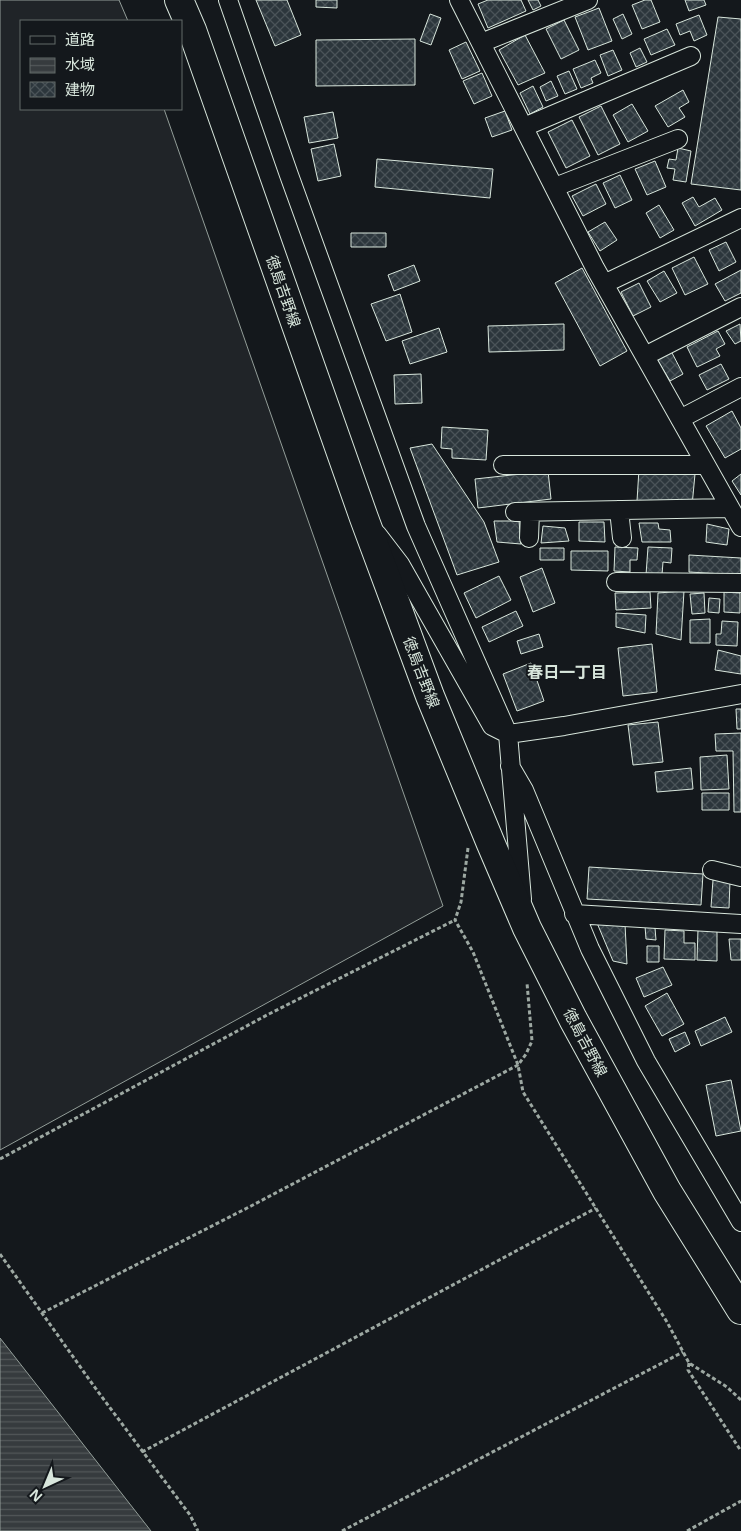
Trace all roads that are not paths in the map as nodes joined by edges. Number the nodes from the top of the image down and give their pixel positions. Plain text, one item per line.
1 (179, 0) edge
2 (228, 0) edge
3 (459, 0) edge
4 (588, 0) edge
5 (481, 43) junction
6 (691, 56) dead end
7 (524, 127) junction
8 (678, 139) dead end
9 (554, 187) junction
10 (738, 224) edge
11 (604, 284) junction
12 (741, 307) edge
13 (645, 356) junction
14 (741, 388) edge
15 (680, 418) junction
16 (503, 465) dead end
17 (706, 466) junction
18 (730, 508) junction
19 (619, 510) junction
20 (364, 518) junction
21 (741, 527) edge
22 (529, 538) dead end
23 (622, 538) dead end
24 (616, 582) dead end
25 (741, 583) edge
26 (741, 694) edge
27 (508, 734) junction
28 (510, 766) junction
29 (712, 870) dead end
30 (741, 877) edge
31 (574, 914) junction
32 (523, 919) junction
33 (741, 924) edge
34 (741, 1222) edge
35 (741, 1310) edge

1 - 20 main road, 徳島吉野線
2 - 27 street
3 - 5 street
4 - 5 street
5 - 7 street
6 - 7 street
7 - 9 street
8 - 9 street
9 - 11 street
10 - 11 street
11 - 13 street
12 - 13 street
13 - 15 street
14 - 15 street
15 - 17 street
16 - 17 street
17 - 18 street
18 - 19 street
18 - 21 street
19 - 22 street
19 - 23 street
20 - 27 street
20 - 32 main road, 徳島吉野線
24 - 25 street
26 - 27 street
27 - 28 street
28 - 31 street
28 - 32 street
29 - 30 street
31 - 33 street
31 - 34 street
32 - 35 main road, 徳島吉野線

